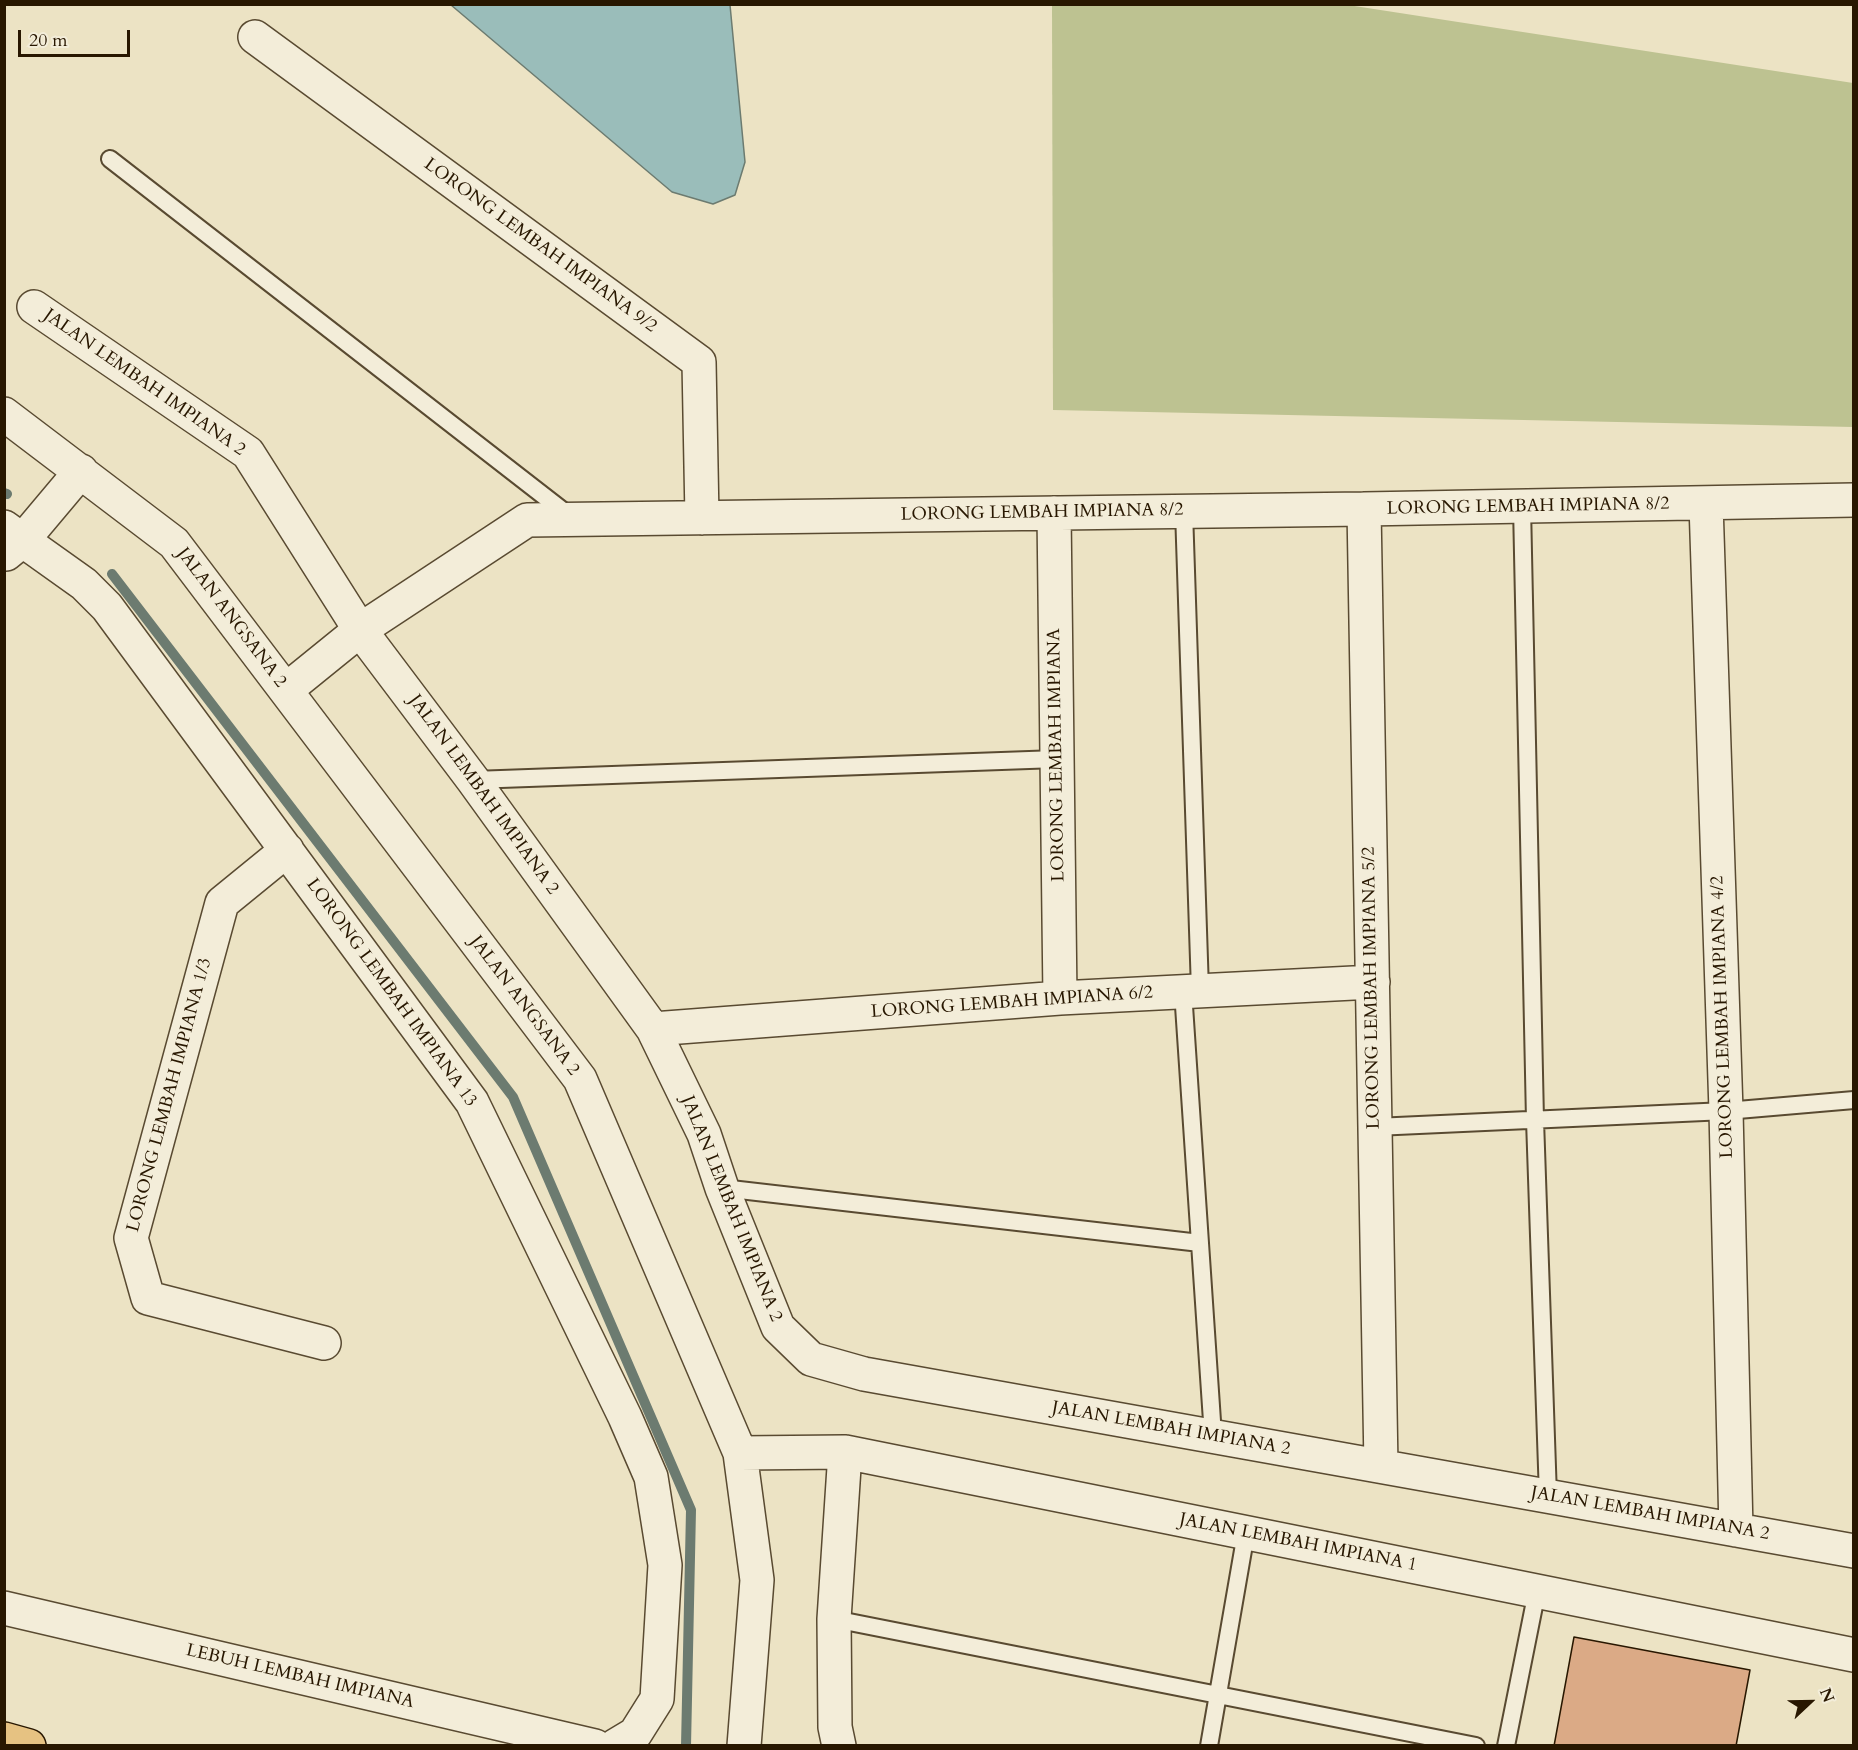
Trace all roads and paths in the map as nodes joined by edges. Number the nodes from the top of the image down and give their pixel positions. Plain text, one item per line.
1 (255, 37) dead end
2 (110, 159) dead end
3 (34, 307) dead end
4 (4, 414) edge
5 (81, 471) junction
6 (1854, 500) edge
7 (1706, 504) junction
8 (1522, 507) junction
9 (1364, 509) junction
10 (1184, 511) junction
11 (1054, 513) junction
12 (702, 518) junction
13 (575, 519) junction
14 (11, 541) edge
15 (360, 630) junction
16 (286, 690) junction
17 (1057, 759) junction
18 (473, 780) junction
19 (288, 850) junction
20 (1373, 982) junction
21 (1191, 991) junction
22 (1060, 998) junction
23 (653, 1029) junction
24 (1854, 1100) edge
25 (1726, 1112) junction
26 (1535, 1120) junction
27 (1375, 1127) junction
28 (722, 1188) junction
29 (1200, 1243) junction
30 (324, 1343) dead end
31 (1214, 1436) junction
32 (845, 1452) junction
33 (740, 1453) junction
34 (1380, 1466) junction
35 (1548, 1496) junction
36 (1736, 1530) junction
37 (1246, 1533) junction
38 (1854, 1551) edge
39 (1537, 1591) junction
40 (4, 1608) edge
41 (834, 1619) junction
42 (1854, 1655) edge
43 (1219, 1695) junction
44 (4, 1739) edge
45 (29, 1746) edge
46 (595, 1746) edge
47 (615, 1746) edge
48 (744, 1746) edge
49 (839, 1746) edge
50 (1209, 1746) edge
51 (1476, 1746) edge
52 (1506, 1746) edge

1 - 12 street, LORONG LEMBAH IMPIANA 9/2
2 - 13 lane
3 - 15 street, JALAN LEMBAH IMPIANA 2
4 - 5 street, JALAN ANGSANA 2
5 - 14 street
5 - 16 street, JALAN ANGSANA 2
6 - 7 street, LORONG LEMBAH IMPIANA 8/2
7 - 8 street, LORONG LEMBAH IMPIANA 8/2
7 - 25 street, LORONG LEMBAH IMPIANA 4/2
8 - 9 street, LORONG LEMBAH IMPIANA 8/2
8 - 26 lane
9 - 10 street, LORONG LEMBAH IMPIANA 8/2
9 - 20 street, LORONG LEMBAH IMPIANA 5/2
10 - 11 street, LORONG LEMBAH IMPIANA 8/2
10 - 21 lane
11 - 12 street, LORONG LEMBAH IMPIANA 8/2
11 - 17 street, LORONG LEMBAH IMPIANA
12 - 13 street, LORONG LEMBAH IMPIANA 8/2
13 - 15 street, LORONG LEMBAH IMPIANA 8/2
14 - 19 street, LORONG LEMBAH IMPIANA 13
15 - 16 street, LORONG LEMBAH IMPIANA 8/2
15 - 18 street, JALAN LEMBAH IMPIANA 2
16 - 33 street, JALAN ANGSANA 2
17 - 18 lane
17 - 22 street, LORONG LEMBAH IMPIANA
18 - 23 street, JALAN LEMBAH IMPIANA 2
19 - 30 street, LORONG LEMBAH IMPIANA 1/3
19 - 47 street, LORONG LEMBAH IMPIANA 13
20 - 21 street, LORONG LEMBAH IMPIANA 6/2
20 - 27 street, LORONG LEMBAH IMPIANA 5/2
21 - 22 street, LORONG LEMBAH IMPIANA 6/2
21 - 29 lane
22 - 23 street, LORONG LEMBAH IMPIANA 6/2
23 - 28 street, JALAN LEMBAH IMPIANA 2
24 - 25 lane
25 - 26 lane
25 - 36 street, LORONG LEMBAH IMPIANA 4/2
26 - 27 lane
26 - 35 lane
27 - 34 street, LORONG LEMBAH IMPIANA 5/2
28 - 29 lane
28 - 31 street, JALAN LEMBAH IMPIANA 2
29 - 31 lane
31 - 34 street, JALAN LEMBAH IMPIANA 2
32 - 33 street, JALAN LEMBAH IMPIANA 1
32 - 37 street, JALAN LEMBAH IMPIANA 1
32 - 41 street
33 - 48 street, JALAN ANGSANA 2
34 - 35 street, JALAN LEMBAH IMPIANA 2
35 - 36 street, JALAN LEMBAH IMPIANA 2
36 - 38 street, JALAN LEMBAH IMPIANA 2
37 - 39 street, JALAN LEMBAH IMPIANA 1
37 - 43 lane
39 - 42 street, JALAN LEMBAH IMPIANA 1
39 - 52 lane
40 - 46 street, LEBUH LEMBAH IMPIANA
41 - 43 lane
41 - 49 street
43 - 50 lane
43 - 51 lane
44 - 45 main road

